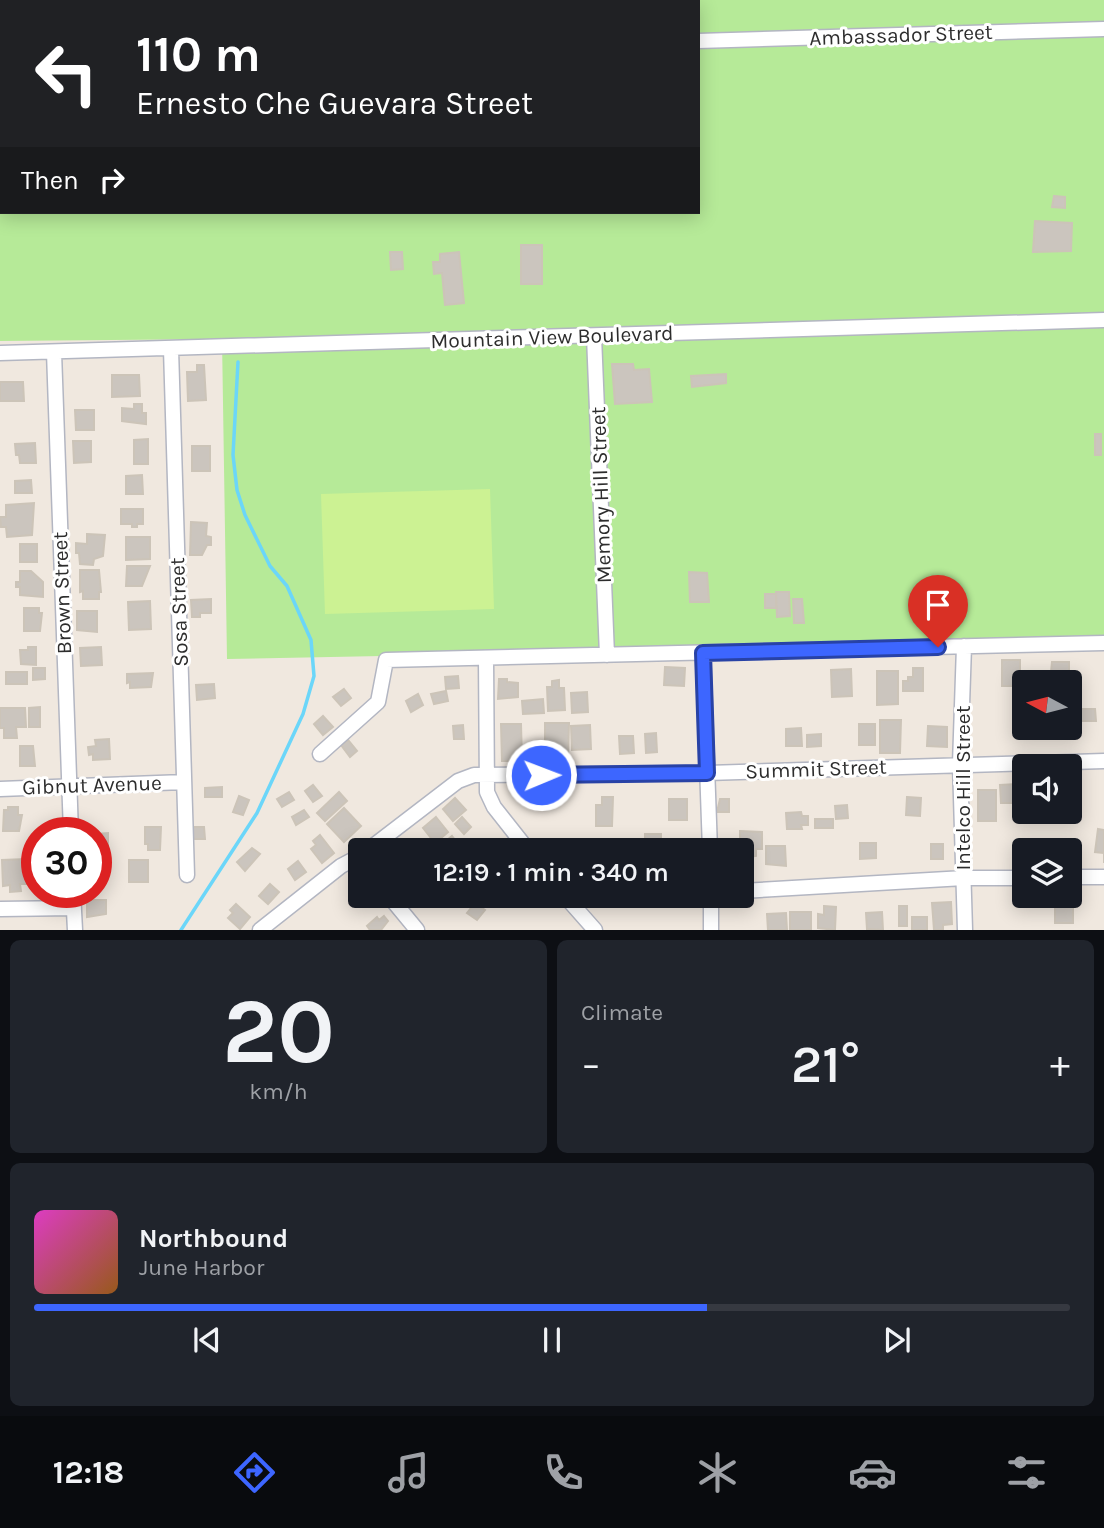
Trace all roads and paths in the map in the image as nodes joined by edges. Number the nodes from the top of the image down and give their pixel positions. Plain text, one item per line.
1 (1104, 29) edge
2 (700, 41) edge
3 (1104, 320) edge
4 (594, 336) junction
5 (171, 349) junction
6 (54, 352) junction
7 (0, 353) edge
8 (1104, 643) edge
9 (964, 646) junction
10 (703, 653) junction
11 (607, 655) junction
12 (486, 658) junction
13 (320, 754) dead end
14 (1104, 761) edge
15 (960, 764) junction
16 (707, 773) junction
17 (485, 775) junction
18 (184, 782) junction
19 (69, 787) junction
20 (0, 789) edge
21 (70, 817) edge
22 (385, 838) edge
23 (519, 838) edge
24 (710, 838) edge
25 (348, 863) edge
26 (187, 875) dead end
27 (1082, 877) edge
28 (1104, 877) edge
29 (964, 878) junction
30 (1012, 878) edge
31 (754, 890) edge
32 (21, 906) edge
33 (74, 908) edge
34 (399, 908) edge
35 (576, 908) edge
36 (711, 908) edge
37 (0, 909) edge
38 (75, 929) edge
39 (261, 929) edge
40 (417, 929) edge
41 (595, 929) edge
42 (711, 929) edge
43 (965, 929) edge

1 - 2 street, Ambassador Street
3 - 4 street, Mountain View Boulevard
4 - 5 street, Mountain View Boulevard
4 - 11 street, Memory Hill Street
5 - 6 street, Mountain View Boulevard
5 - 18 street, Sosa Street
6 - 7 street, Mountain View Boulevard
6 - 19 street, Brown Street
8 - 9 street
9 - 10 street
9 - 15 street, Intelco Hill Street
10 - 11 street
10 - 16 street
11 - 12 street
12 - 13 street
12 - 17 street
14 - 15 street, Summit Street
15 - 16 street, Summit Street
15 - 29 street, Intelco Hill Street
16 - 17 street, Summit Street
16 - 24 street
17 - 22 street, Summit Street
17 - 23 street
18 - 19 street, Gibnut Avenue
18 - 26 street, Sosa Street
19 - 20 street, Gibnut Avenue
19 - 21 street, Brown Street
25 - 39 street, Summit Street
27 - 28 street
29 - 30 street
29 - 31 street
29 - 43 street, Intelco Hill Street
32 - 37 street
33 - 38 street
34 - 40 street
35 - 41 street
36 - 42 street

